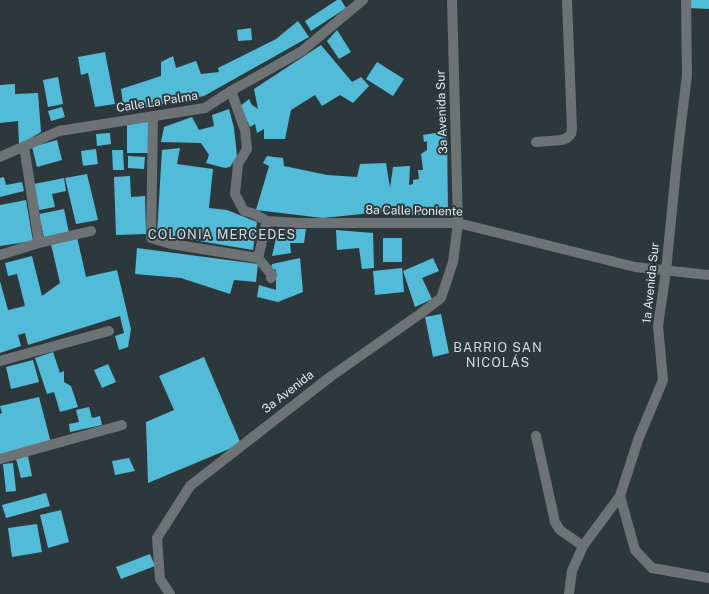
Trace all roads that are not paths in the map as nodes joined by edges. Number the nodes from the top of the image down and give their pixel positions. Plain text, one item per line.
1 (362, 0) edge
2 (452, 0) edge
3 (567, 0) edge
4 (686, 0) edge
5 (231, 91) junction
6 (153, 117) junction
7 (536, 142) dead end
8 (24, 146) junction
9 (0, 157) edge
10 (267, 222) junction
11 (458, 223) junction
12 (91, 231) dead end
13 (39, 243) junction
14 (0, 255) edge
15 (258, 258) junction
16 (666, 271) junction
17 (709, 275) edge
18 (271, 278) dead end
19 (109, 331) dead end
20 (0, 361) edge
21 (122, 425) dead end
22 (536, 436) dead end
23 (0, 459) edge
24 (620, 496) junction
25 (583, 546) junction
26 (709, 578) edge
27 (170, 594) edge
28 (569, 594) edge

1 - 5 street, Calle La Palma
2 - 11 street, 3a Avenida Sur
3 - 7 street
4 - 16 street, 1a Avenida Sur
5 - 6 street, Calle La Palma
5 - 10 street, 8a Calle Poniente
6 - 8 street, Calle La Palma
6 - 15 street
8 - 9 street, Calle La Palma
8 - 13 street
10 - 11 street, 8a Calle Poniente
10 - 15 street
11 - 16 street, 8a Calle Poniente
11 - 27 street, 3a Avenida
12 - 13 street
13 - 14 street
15 - 18 street
16 - 17 street, 8a Calle Poniente
16 - 24 street, 1a Avenida Sur
19 - 20 street
21 - 23 street
22 - 25 street
24 - 25 street
24 - 26 street
25 - 28 street

